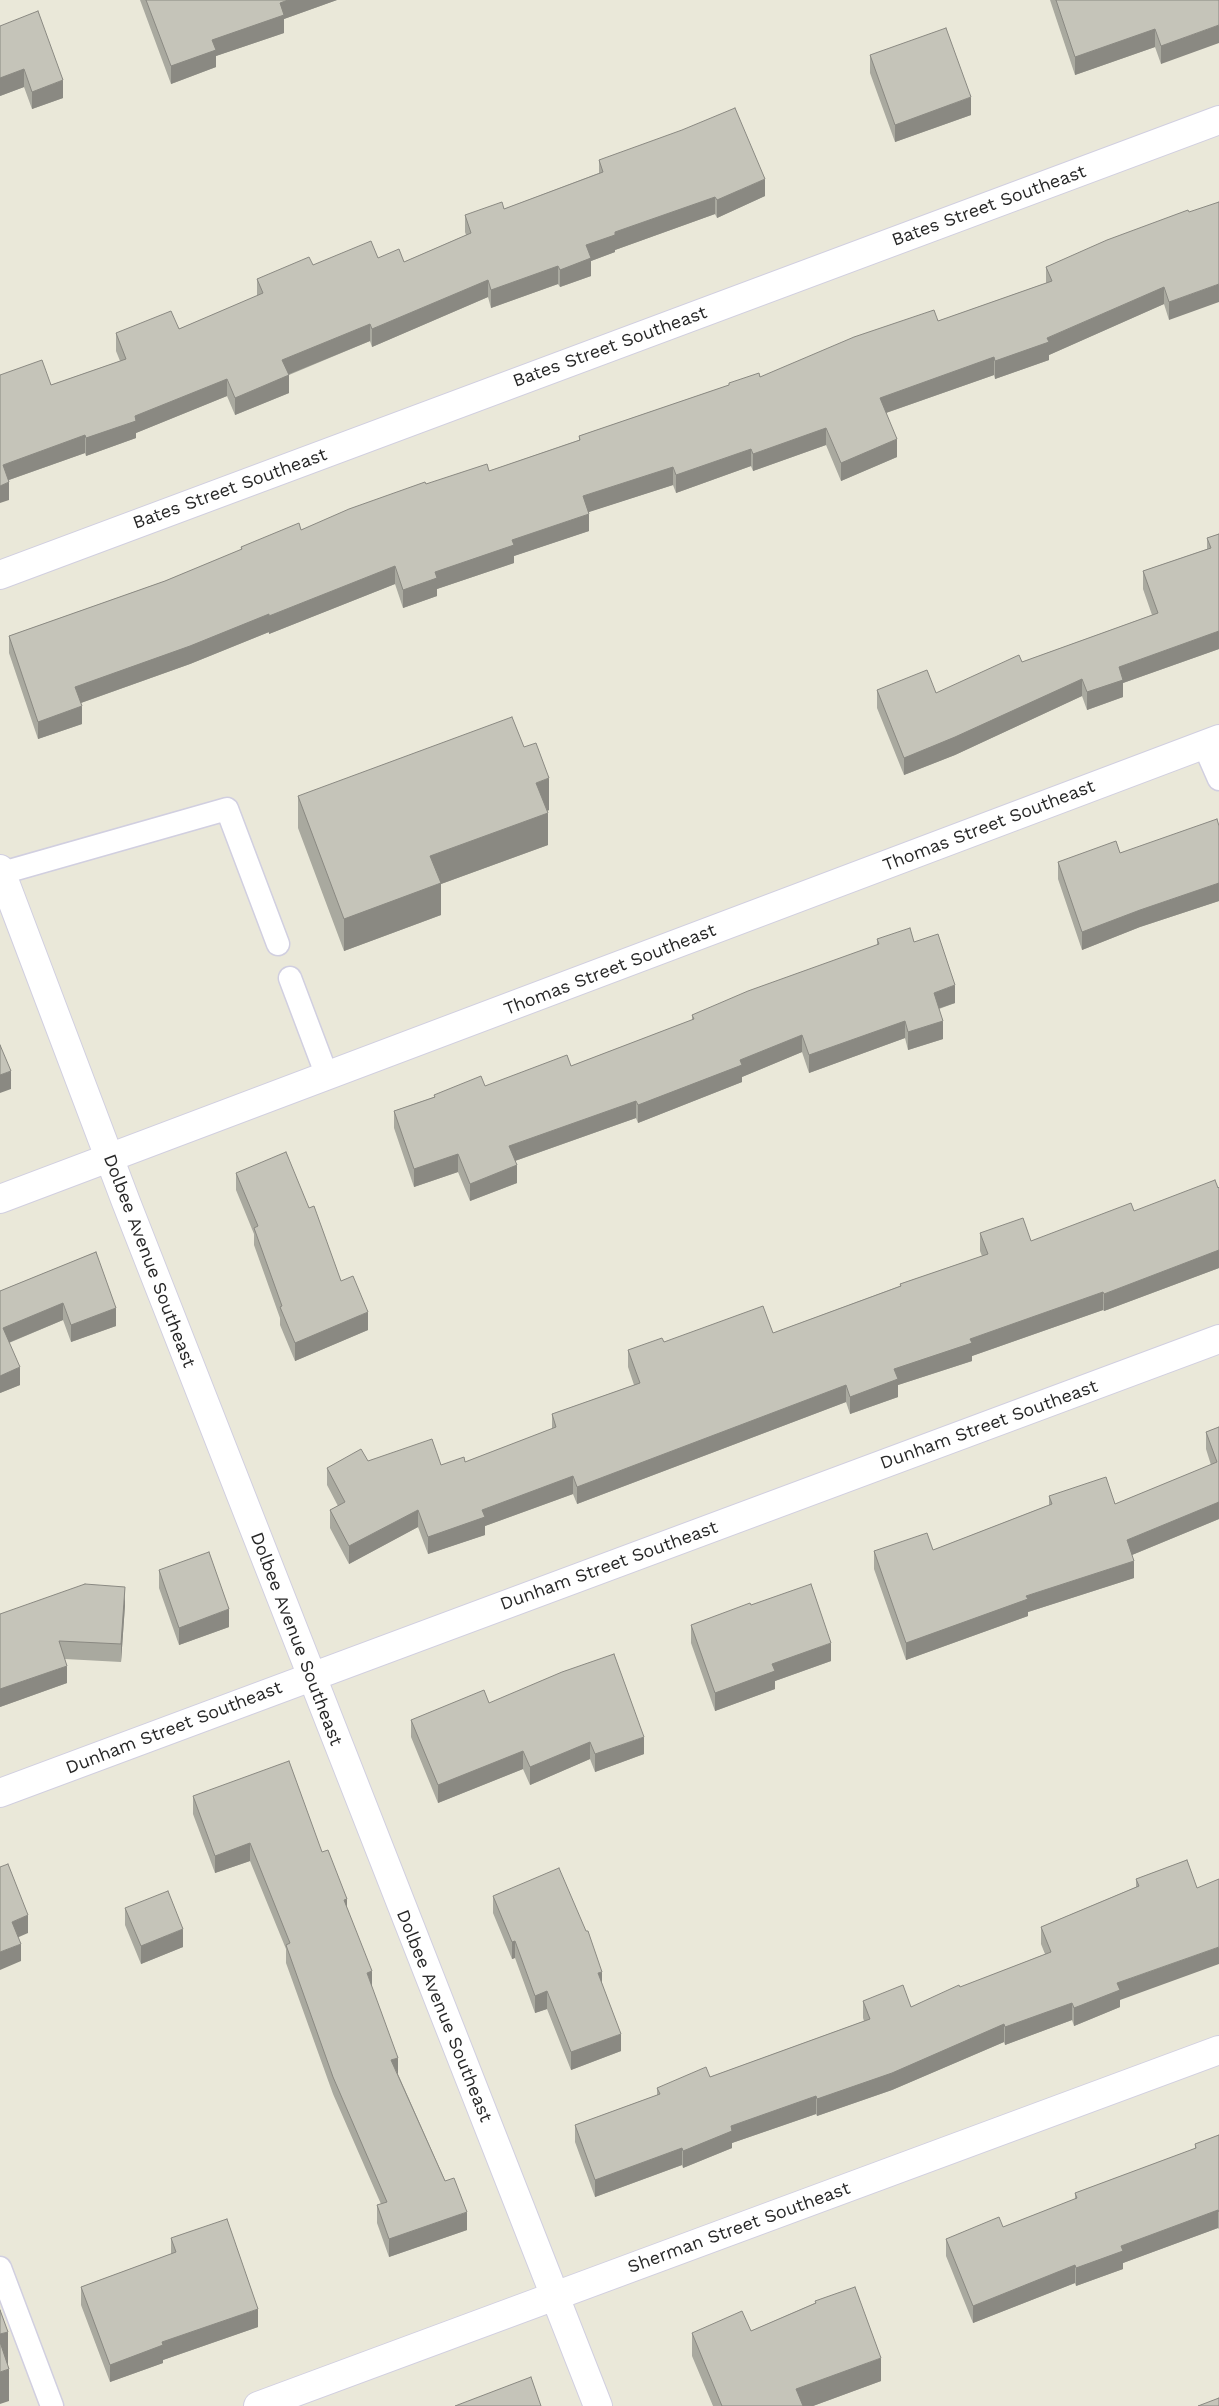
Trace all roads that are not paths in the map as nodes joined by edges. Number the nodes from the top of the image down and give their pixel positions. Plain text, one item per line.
1 (1219, 120) edge
2 (0, 575) edge
3 (1211, 742) edge
4 (1219, 779) edge
5 (1, 871) edge
6 (278, 944) dead end
7 (290, 978) dead end
8 (327, 1076) junction
9 (109, 1159) junction
10 (0, 1199) edge
11 (1219, 1339) edge
12 (311, 1677) junction
13 (0, 1793) edge
14 (1219, 2050) edge
15 (0, 2268) edge
16 (555, 2295) junction
17 (52, 2406) edge
18 (258, 2406) edge
19 (598, 2406) edge

1 - 2 street, Bates Street Southeast
3 - 4 lane
3 - 8 street, Thomas Street Southeast
5 - 6 lane
5 - 9 street, Dolbee Avenue Southeast
7 - 8 lane
8 - 9 street, Thomas Street Southeast
9 - 10 street, Thomas Street Southeast
9 - 12 street, Dolbee Avenue Southeast
11 - 12 street, Dunham Street Southeast
12 - 13 street, Dunham Street Southeast
12 - 16 street, Dolbee Avenue Southeast
14 - 16 street, Sherman Street Southeast
15 - 17 lane
16 - 18 street, Sherman Street Southeast
16 - 19 street, Dolbee Avenue Southeast

